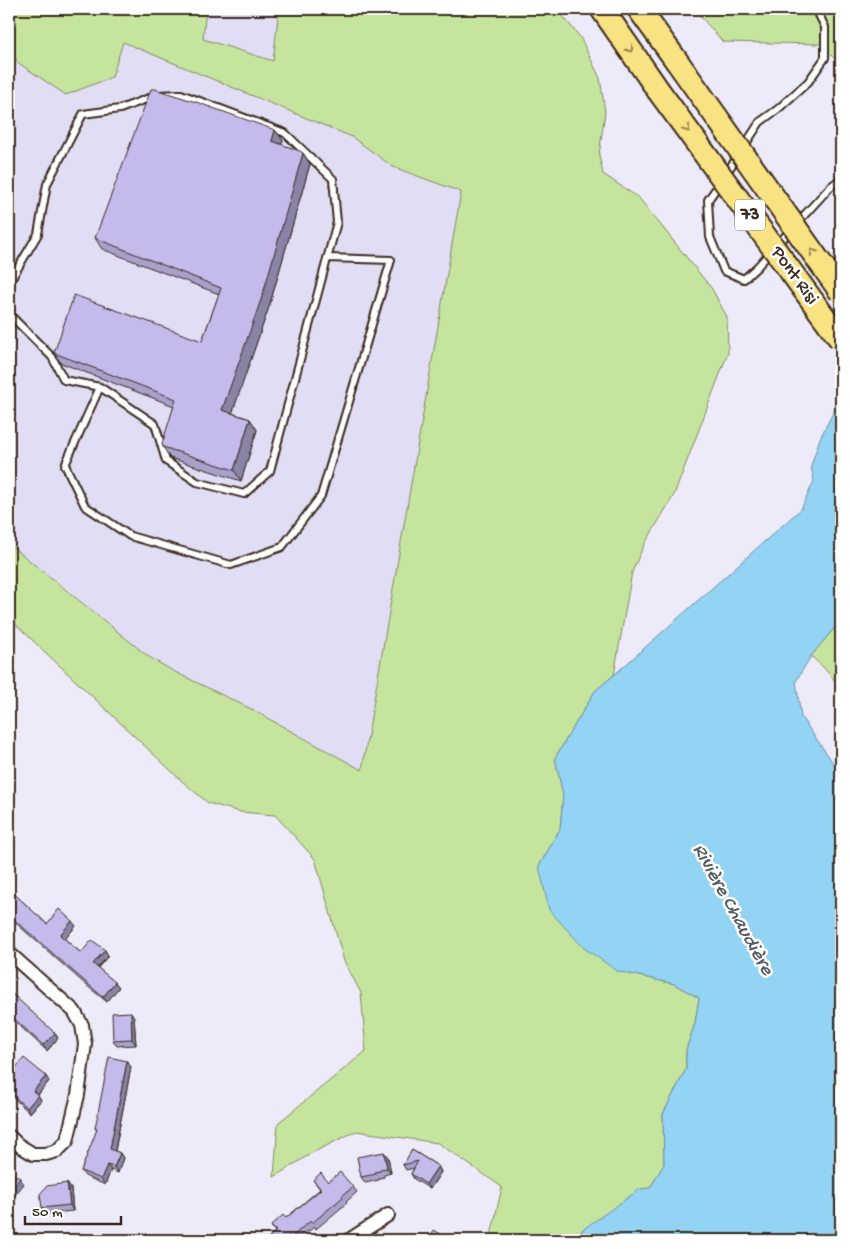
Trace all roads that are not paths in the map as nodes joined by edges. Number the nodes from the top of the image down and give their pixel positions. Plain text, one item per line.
1 (602, 9) edge
2 (638, 9) edge
3 (816, 9) edge
4 (841, 179) edge
5 (327, 258) junction
6 (9, 283) edge
7 (841, 292) edge
8 (9, 314) edge
9 (841, 340) edge
10 (100, 387) junction
11 (9, 953) edge
12 (9, 1136) edge
13 (388, 1215) dead end
14 (349, 1240) edge

1 -> 9 highway, Pont Risi / 73, bridge
7 -> 2 highway, Pont Risi / 73, bridge
3 - 4 lane
5 - 6 lane
5 - 10 lane
5 - 10 lane
8 - 10 lane
11 - 12 street
13 - 14 street

